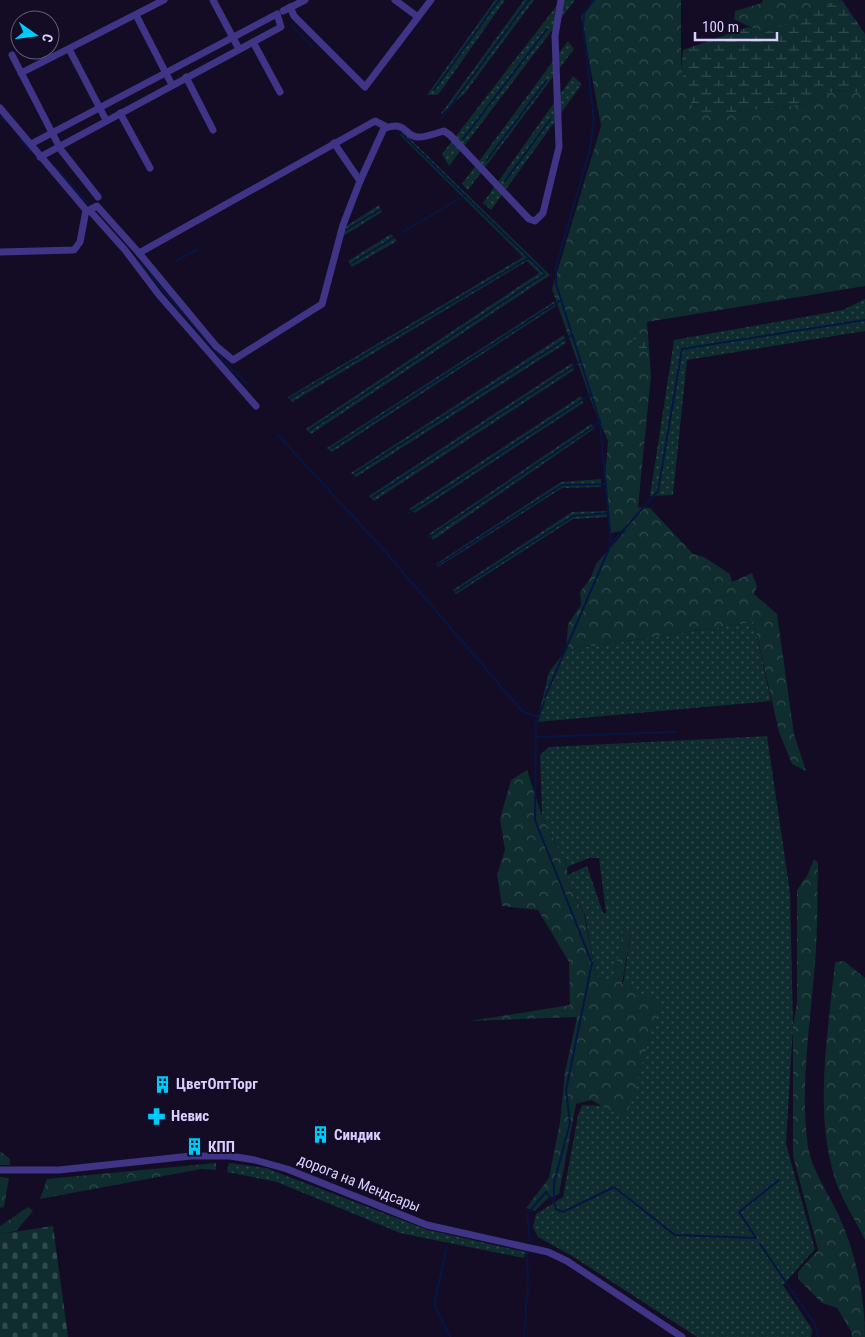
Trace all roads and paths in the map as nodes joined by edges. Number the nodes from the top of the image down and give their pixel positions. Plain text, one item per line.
1 (164, 0) edge
2 (213, 0) edge
3 (305, 0) edge
4 (395, 0) edge
5 (431, 0) edge
6 (561, 0) edge
7 (290, 7) junction
8 (283, 11) dead end
9 (136, 15) junction
10 (418, 17) junction
11 (232, 37) junction
12 (253, 42) junction
13 (69, 49) junction
14 (239, 49) junction
15 (14, 60) edge
16 (21, 73) junction
17 (166, 73) junction
18 (186, 77) junction
19 (172, 85) junction
20 (280, 92) dead end
21 (0, 108) edge
22 (100, 108) junction
23 (120, 113) junction
24 (106, 120) junction
25 (385, 128) junction
26 (213, 130) dead end
27 (53, 133) junction
28 (334, 143) junction
29 (31, 144) junction
30 (59, 146) junction
31 (40, 157) junction
32 (150, 168) dead end
33 (360, 182) junction
34 (98, 197) dead end
35 (88, 211) junction
36 (0, 252) edge
37 (139, 253) junction
38 (256, 406) dead end
39 (0, 1170) edge
40 (682, 1337) edge

1 - 9 street
2 - 11 street
3 - 7 street
4 - 10 street
5 - 10 street
6 - 25 street
7 - 8 street
7 - 10 street
9 - 13 street
9 - 17 street
11 - 12 street
11 - 14 street
11 - 17 street
12 - 14 street
12 - 20 street
13 - 16 street
13 - 22 street
14 - 18 street
15 - 16 street
16 - 27 street
17 - 19 street
17 - 22 street
18 - 19 street
18 - 26 street
19 - 23 street
21 - 29 street
22 - 24 street
22 - 27 street
23 - 24 street
23 - 32 street
24 - 30 street
25 - 28 street
25 - 33 street
27 - 29 street
27 - 30 street
28 - 33 street
28 - 37 street
29 - 31 street
30 - 31 street
30 - 34 street
31 - 35 street
33 - 37 street
35 - 36 street
35 - 37 street
35 - 38 street
39 - 40 street, дорога на Мендсары

